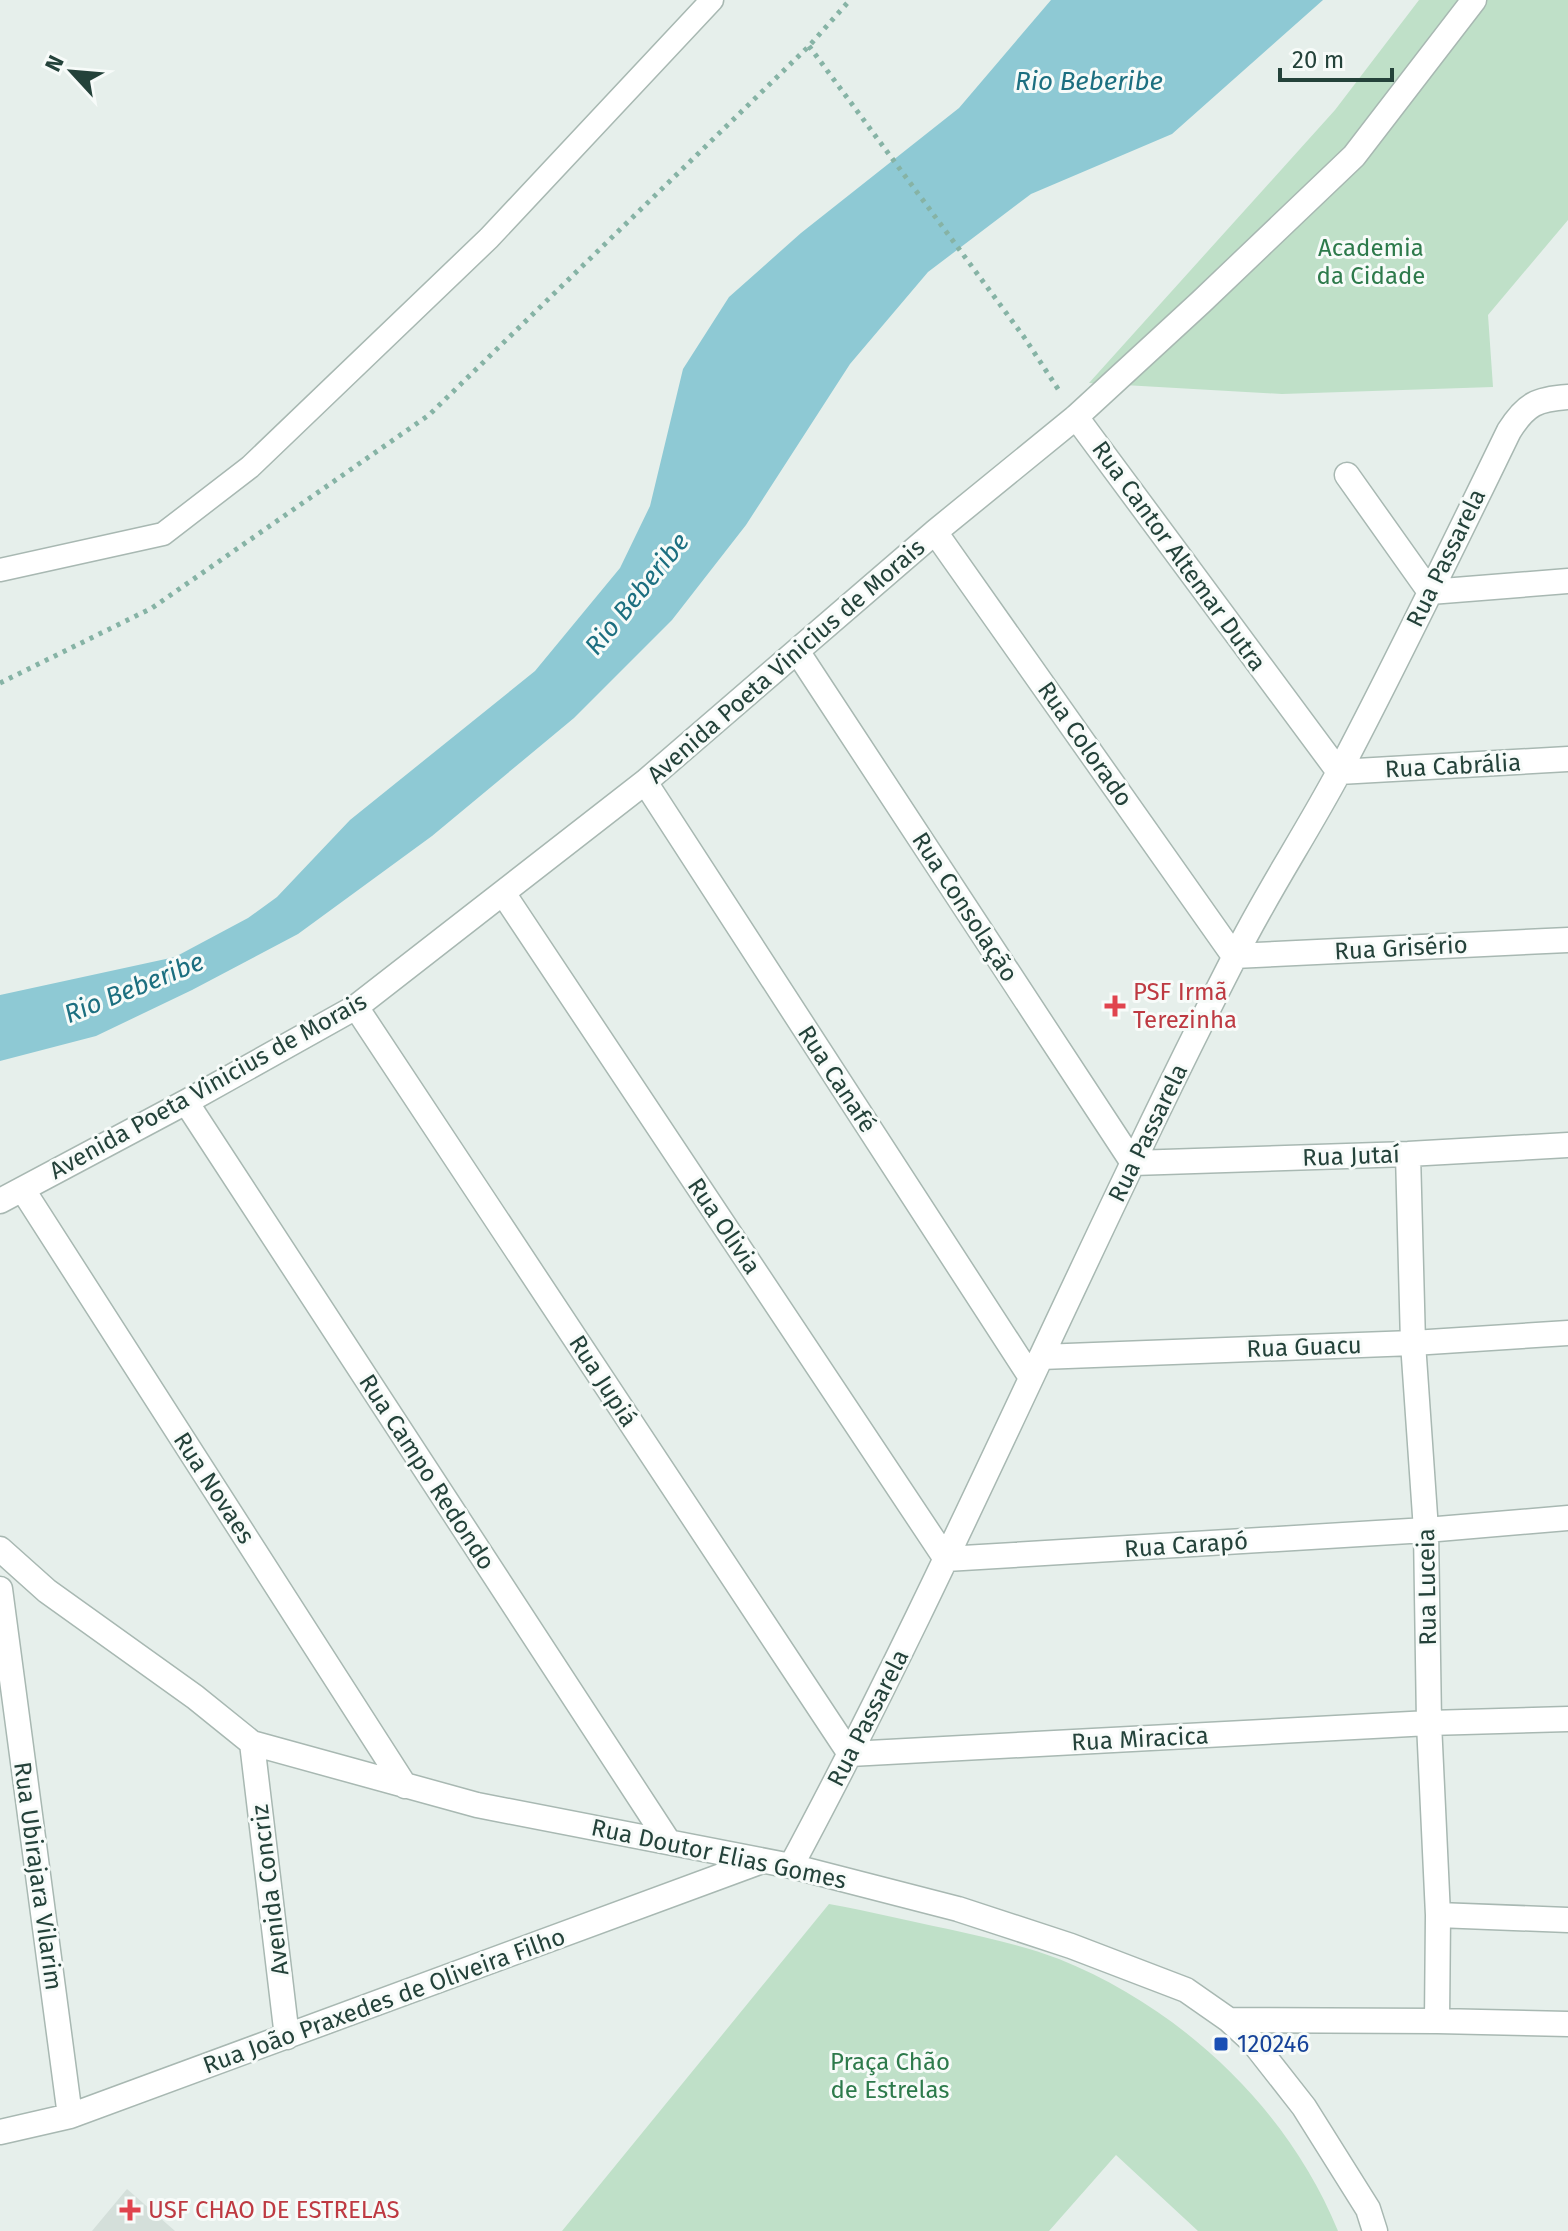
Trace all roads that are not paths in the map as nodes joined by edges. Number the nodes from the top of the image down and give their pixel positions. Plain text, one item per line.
1 (712, 0) edge
2 (1474, 0) edge
3 (1568, 397) edge
4 (1076, 417) junction
5 (1347, 475) dead end
6 (935, 532) junction
7 (0, 570) edge
8 (1568, 581) edge
9 (1430, 592) junction
10 (797, 651) junction
11 (1568, 759) edge
12 (1339, 772) junction
13 (645, 782) junction
14 (503, 893) junction
15 (1568, 940) edge
16 (1234, 956) junction
17 (356, 1007) junction
18 (186, 1102) junction
19 (1568, 1145) edge
20 (1408, 1154) junction
21 (1133, 1163) junction
22 (23, 1190) junction
23 (0, 1201) edge
24 (1568, 1333) edge
25 (1413, 1343) junction
26 (1035, 1367) junction
27 (1568, 1518) edge
28 (1426, 1530) junction
29 (0, 1549) edge
30 (946, 1559) junction
31 (0, 1589) edge
32 (1568, 1719) edge
33 (1429, 1723) junction
34 (252, 1743) junction
35 (850, 1754) junction
36 (405, 1786) junction
37 (668, 1841) junction
38 (764, 1861) junction
39 (791, 1866) junction
40 (1438, 1915) junction
41 (1568, 1920) edge
42 (1229, 2020) junction
43 (1437, 2021) junction
44 (1568, 2024) edge
45 (287, 2037) junction
46 (70, 2116) junction
47 (0, 2132) edge
48 (1375, 2231) edge

1 - 7 lane
2 - 4 street, Avenida Poeta Vinicius de Morais
3 - 9 street, Rua Passarela
4 - 6 street, Avenida Poeta Vinicius de Morais
4 - 12 street, Rua Cantor Altemar Dutra
5 - 9 street
6 - 10 street, Avenida Poeta Vinicius de Morais
6 - 16 street, Rua Colorado
8 - 9 street
9 - 12 street, Rua Passarela
10 - 13 street, Avenida Poeta Vinicius de Morais
10 - 21 street, Rua Consolação
11 - 12 street, Rua Cabrália
12 - 16 street, Rua Passarela
13 - 14 street, Avenida Poeta Vinicius de Morais
13 - 26 street, Rua Canafé
14 - 17 street, Avenida Poeta Vinicius de Morais
14 - 30 street, Rua Olivia
15 - 16 street, Rua Grisério
16 - 21 street, Rua Passarela
17 - 18 street, Avenida Poeta Vinicius de Morais
17 - 35 street, Rua Jupiá
18 - 22 street, Avenida Poeta Vinicius de Morais
18 - 37 street, Rua Campo Redondo
19 - 20 street, Rua Jutaí
20 - 21 street, Rua Jutaí
20 - 25 street, Rua Luceia
21 - 26 street, Rua Passarela
22 - 23 street, Avenida Poeta Vinicius de Morais
22 - 36 street, Rua Novaes
24 - 25 street, Rua Guacu
25 - 26 street, Rua Guacu
25 - 28 street, Rua Luceia
26 - 30 street, Rua Passarela
27 - 28 street, Rua Carapó
28 - 30 street, Rua Carapó
28 - 33 street, Rua Luceia
29 - 34 street, Rua Doutor Elias Gomes
30 - 35 street, Rua Passarela
31 - 46 street, Rua Ubirajara Vilarim
32 - 33 street, Rua Miracica
33 - 35 street, Rua Miracica
33 - 40 street, Rua Luceia
34 - 36 street, Rua Doutor Elias Gomes
34 - 45 street, Avenida Concriz
35 - 39 street, Rua Passarela
36 - 37 street, Rua Doutor Elias Gomes
37 - 38 street, Rua Doutor Elias Gomes
38 - 39 street, Rua Doutor Elias Gomes
38 - 45 street, Rua João Praxedes de Oliveira Filho
39 - 42 street, Rua Doutor Elias Gomes
40 - 41 street
40 - 43 street, Rua Luceia
42 - 43 street
42 - 48 street, Rua Doutor Elias Gomes
43 - 44 street
45 - 46 street, Rua João Praxedes de Oliveira Filho
46 - 47 street, Rua João Praxedes de Oliveira Filho

